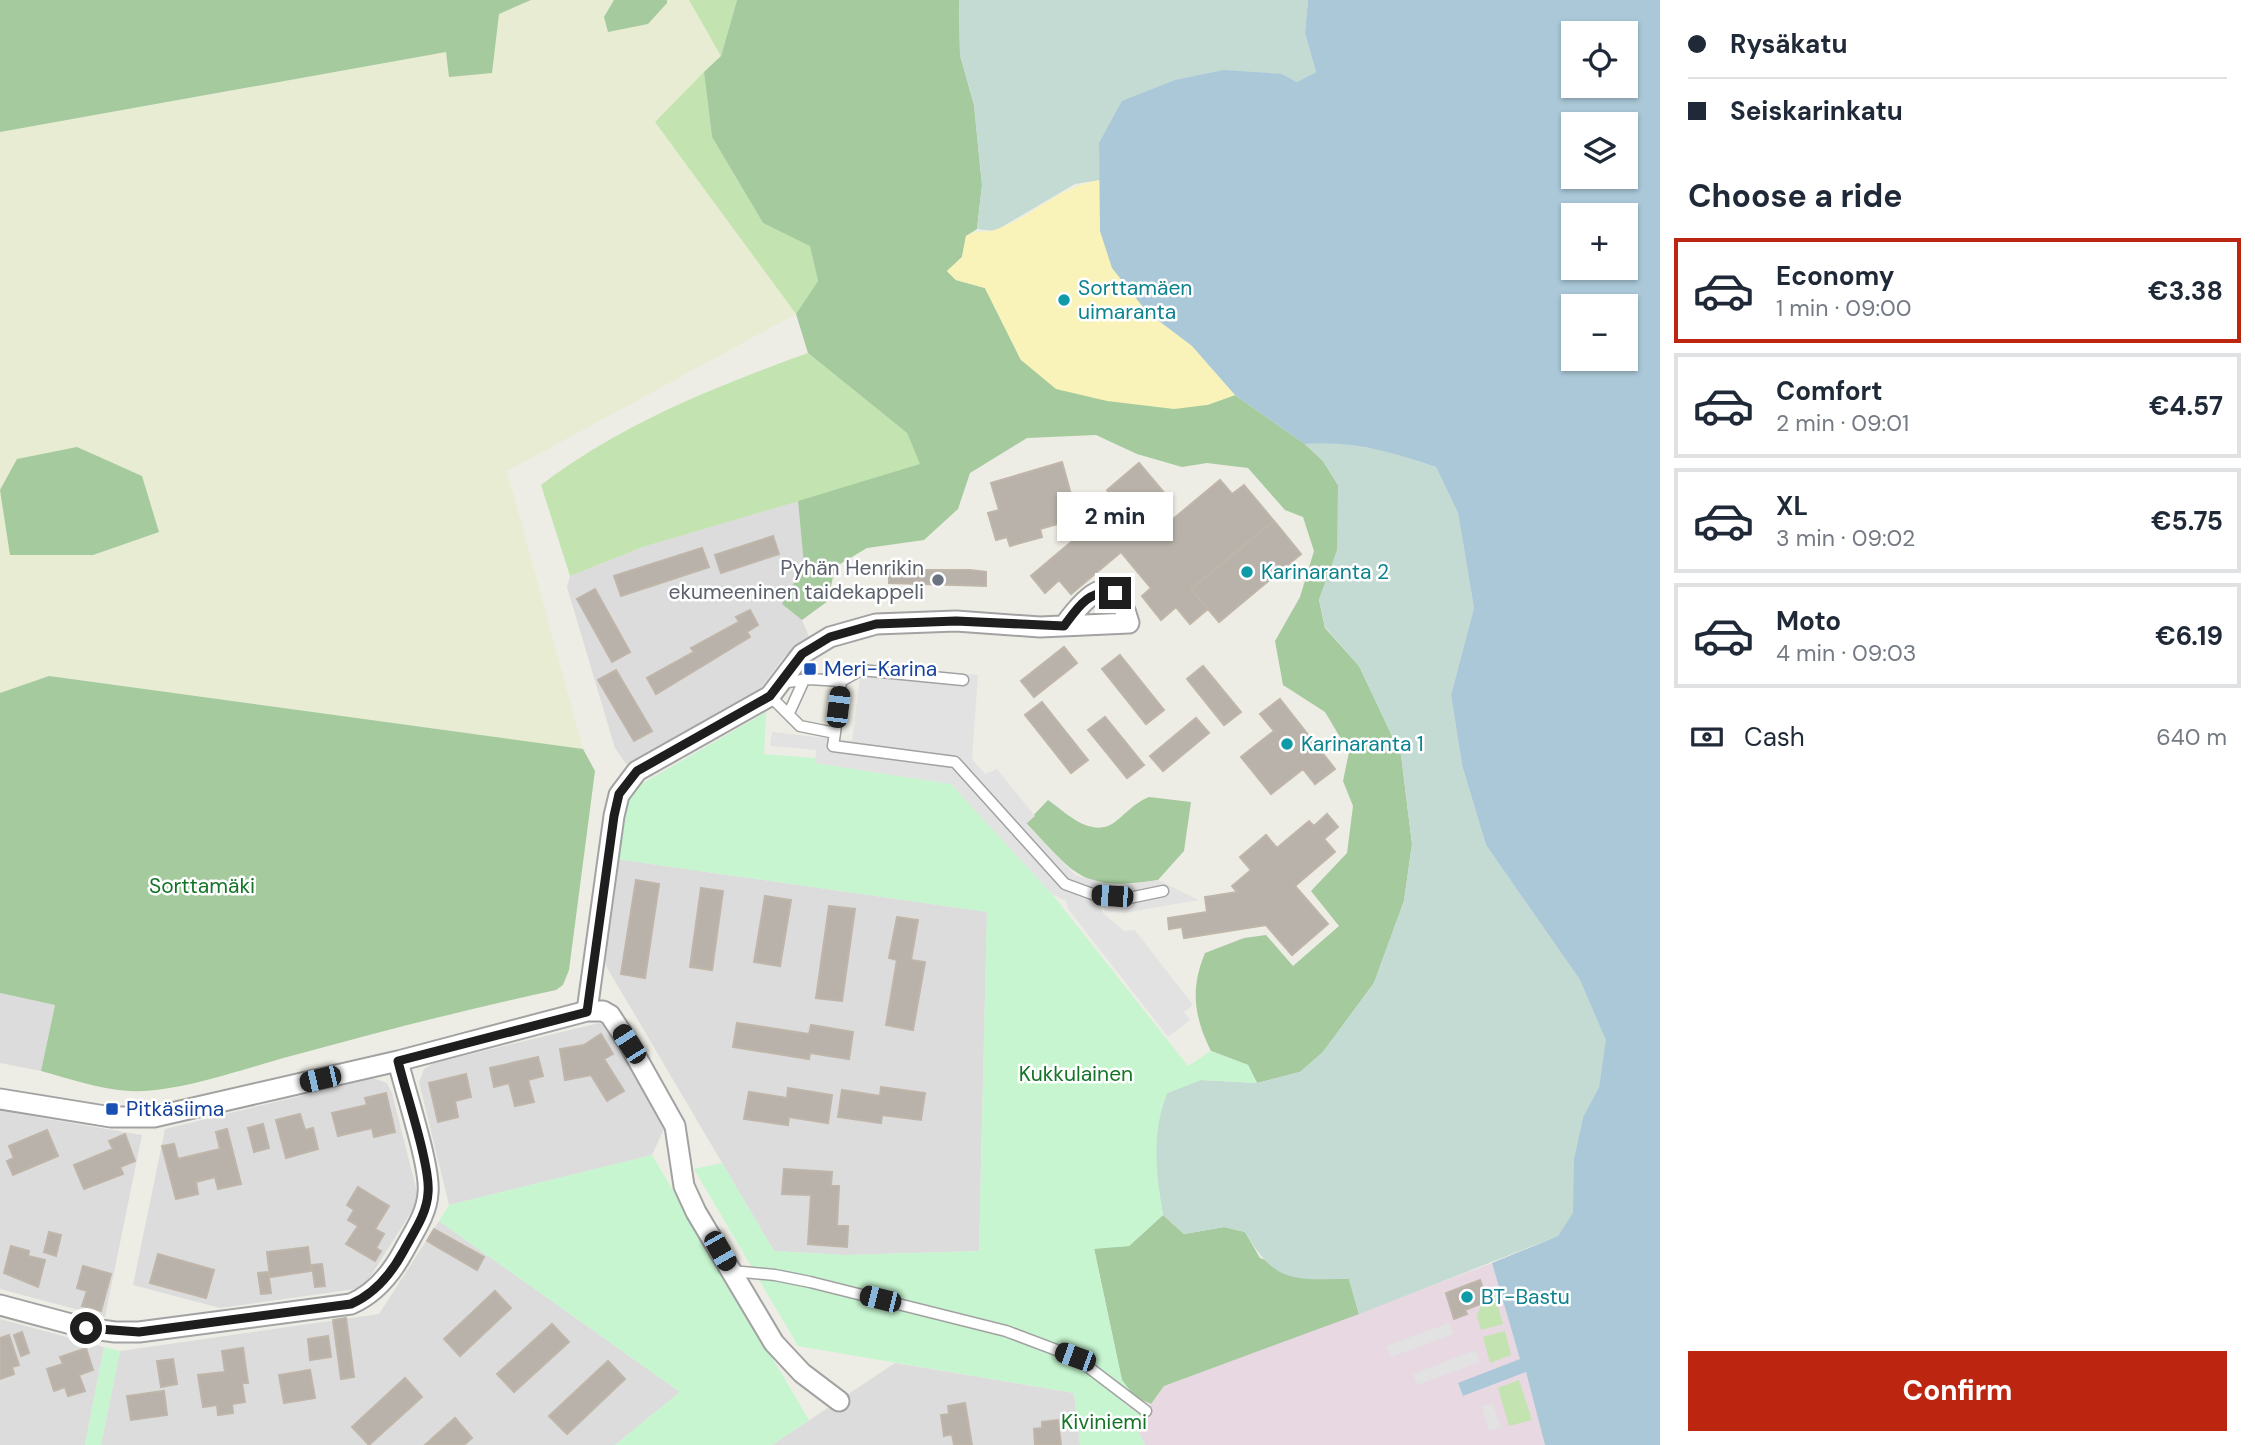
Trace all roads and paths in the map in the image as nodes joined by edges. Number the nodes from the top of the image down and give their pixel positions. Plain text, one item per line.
1 (1064, 626) dead end
2 (804, 680) junction
3 (963, 680) dead end
4 (841, 681) junction
5 (775, 690) junction
6 (789, 713) junction
7 (835, 733) junction
8 (1163, 891) dead end
9 (587, 1012) junction
10 (398, 1061) junction
11 (0, 1099) edge
12 (731, 1271) junction
13 (0, 1305) edge
14 (839, 1401) dead end
15 (1146, 1411) dead end

1 - 5 street
2 - 4 lane
2 - 5 lane
2 - 6 lane
3 - 4 lane
4 - 7 lane
5 - 6 lane
5 - 9 street
6 - 7 lane
7 - 8 lane
9 - 10 street
9 - 12 street
10 - 11 street
10 - 13 street
12 - 14 street
12 - 15 lane

